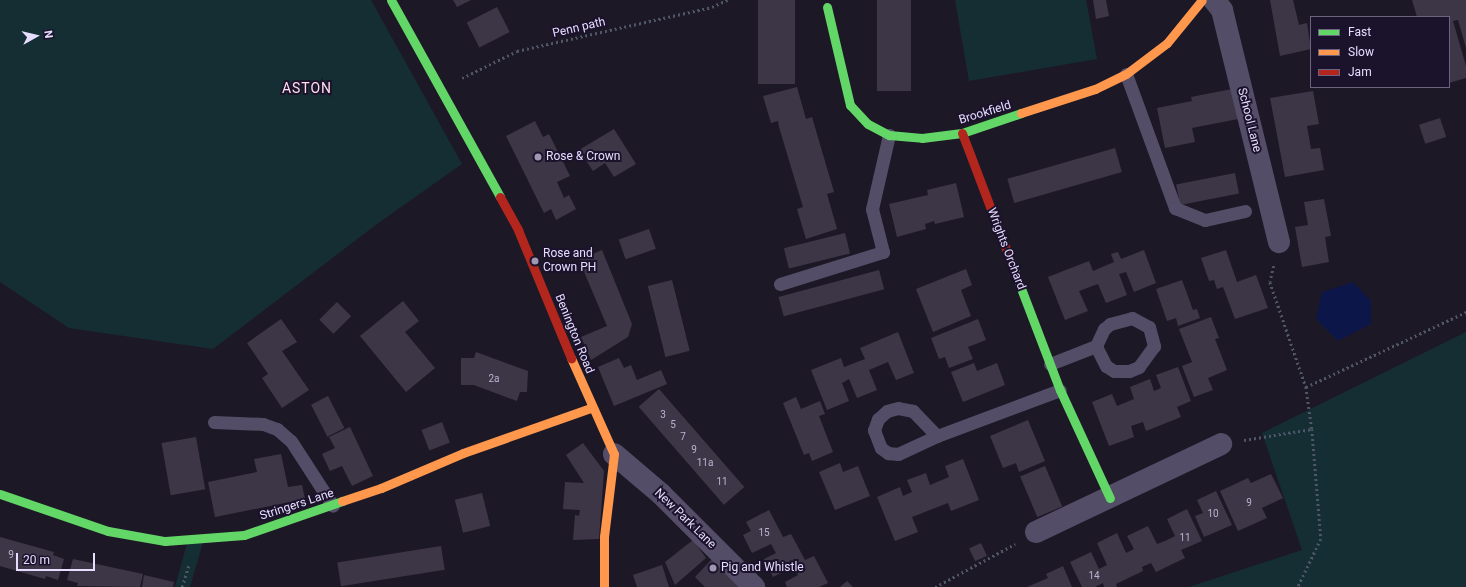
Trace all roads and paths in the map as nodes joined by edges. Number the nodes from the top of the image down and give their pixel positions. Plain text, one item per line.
1 (391, 0) edge
2 (727, 0) edge
3 (1202, 0) edge
4 (1214, 0) edge
5 (826, 7) dead end
6 (1126, 74) junction
7 (440, 89) junction
8 (962, 133) junction
9 (889, 135) junction
10 (1245, 211) dead end
11 (1279, 242) joint
12 (780, 284) dead end
13 (1466, 312) edge
14 (1096, 346) junction
15 (1050, 364) junction
16 (1306, 387) junction
17 (1060, 390) junction
18 (591, 408) junction
19 (214, 422) dead end
20 (1312, 428) junction
21 (937, 436) junction
22 (1221, 444) joint
23 (614, 454) junction
24 (0, 494) edge
25 (1110, 498) junction
26 (333, 506) junction
27 (1036, 532) joint
28 (604, 587) edge
29 (754, 587) edge
30 (935, 587) edge
31 (1298, 587) edge

1 - 7 street, Benington Road
2 - 7 path, Penn path
3 - 6 street, Brookfield
4 - 11 street, School Lane
5 - 9 street, Brookfield
6 - 8 street, Brookfield
6 - 10 lane
7 - 18 street, Benington Road
8 - 9 street, Brookfield
8 - 15 street, Wrights Orchard
9 - 12 lane
11 - 16 path
13 - 16 path
14 - 14 lane
14 - 15 lane
15 - 17 street, Wrights Orchard
16 - 20 path
17 - 21 lane
17 - 25 street, Wrights Orchard
18 - 23 street, Benington Road
18 - 26 street, Stringers Lane
19 - 26 lane
20 - 22 path
20 - 31 path
21 - 21 lane
22 - 25 street
23 - 28 street
23 - 29 street, New Park Lane
24 - 26 street, Stringers Lane
25 - 27 street
27 - 30 path

